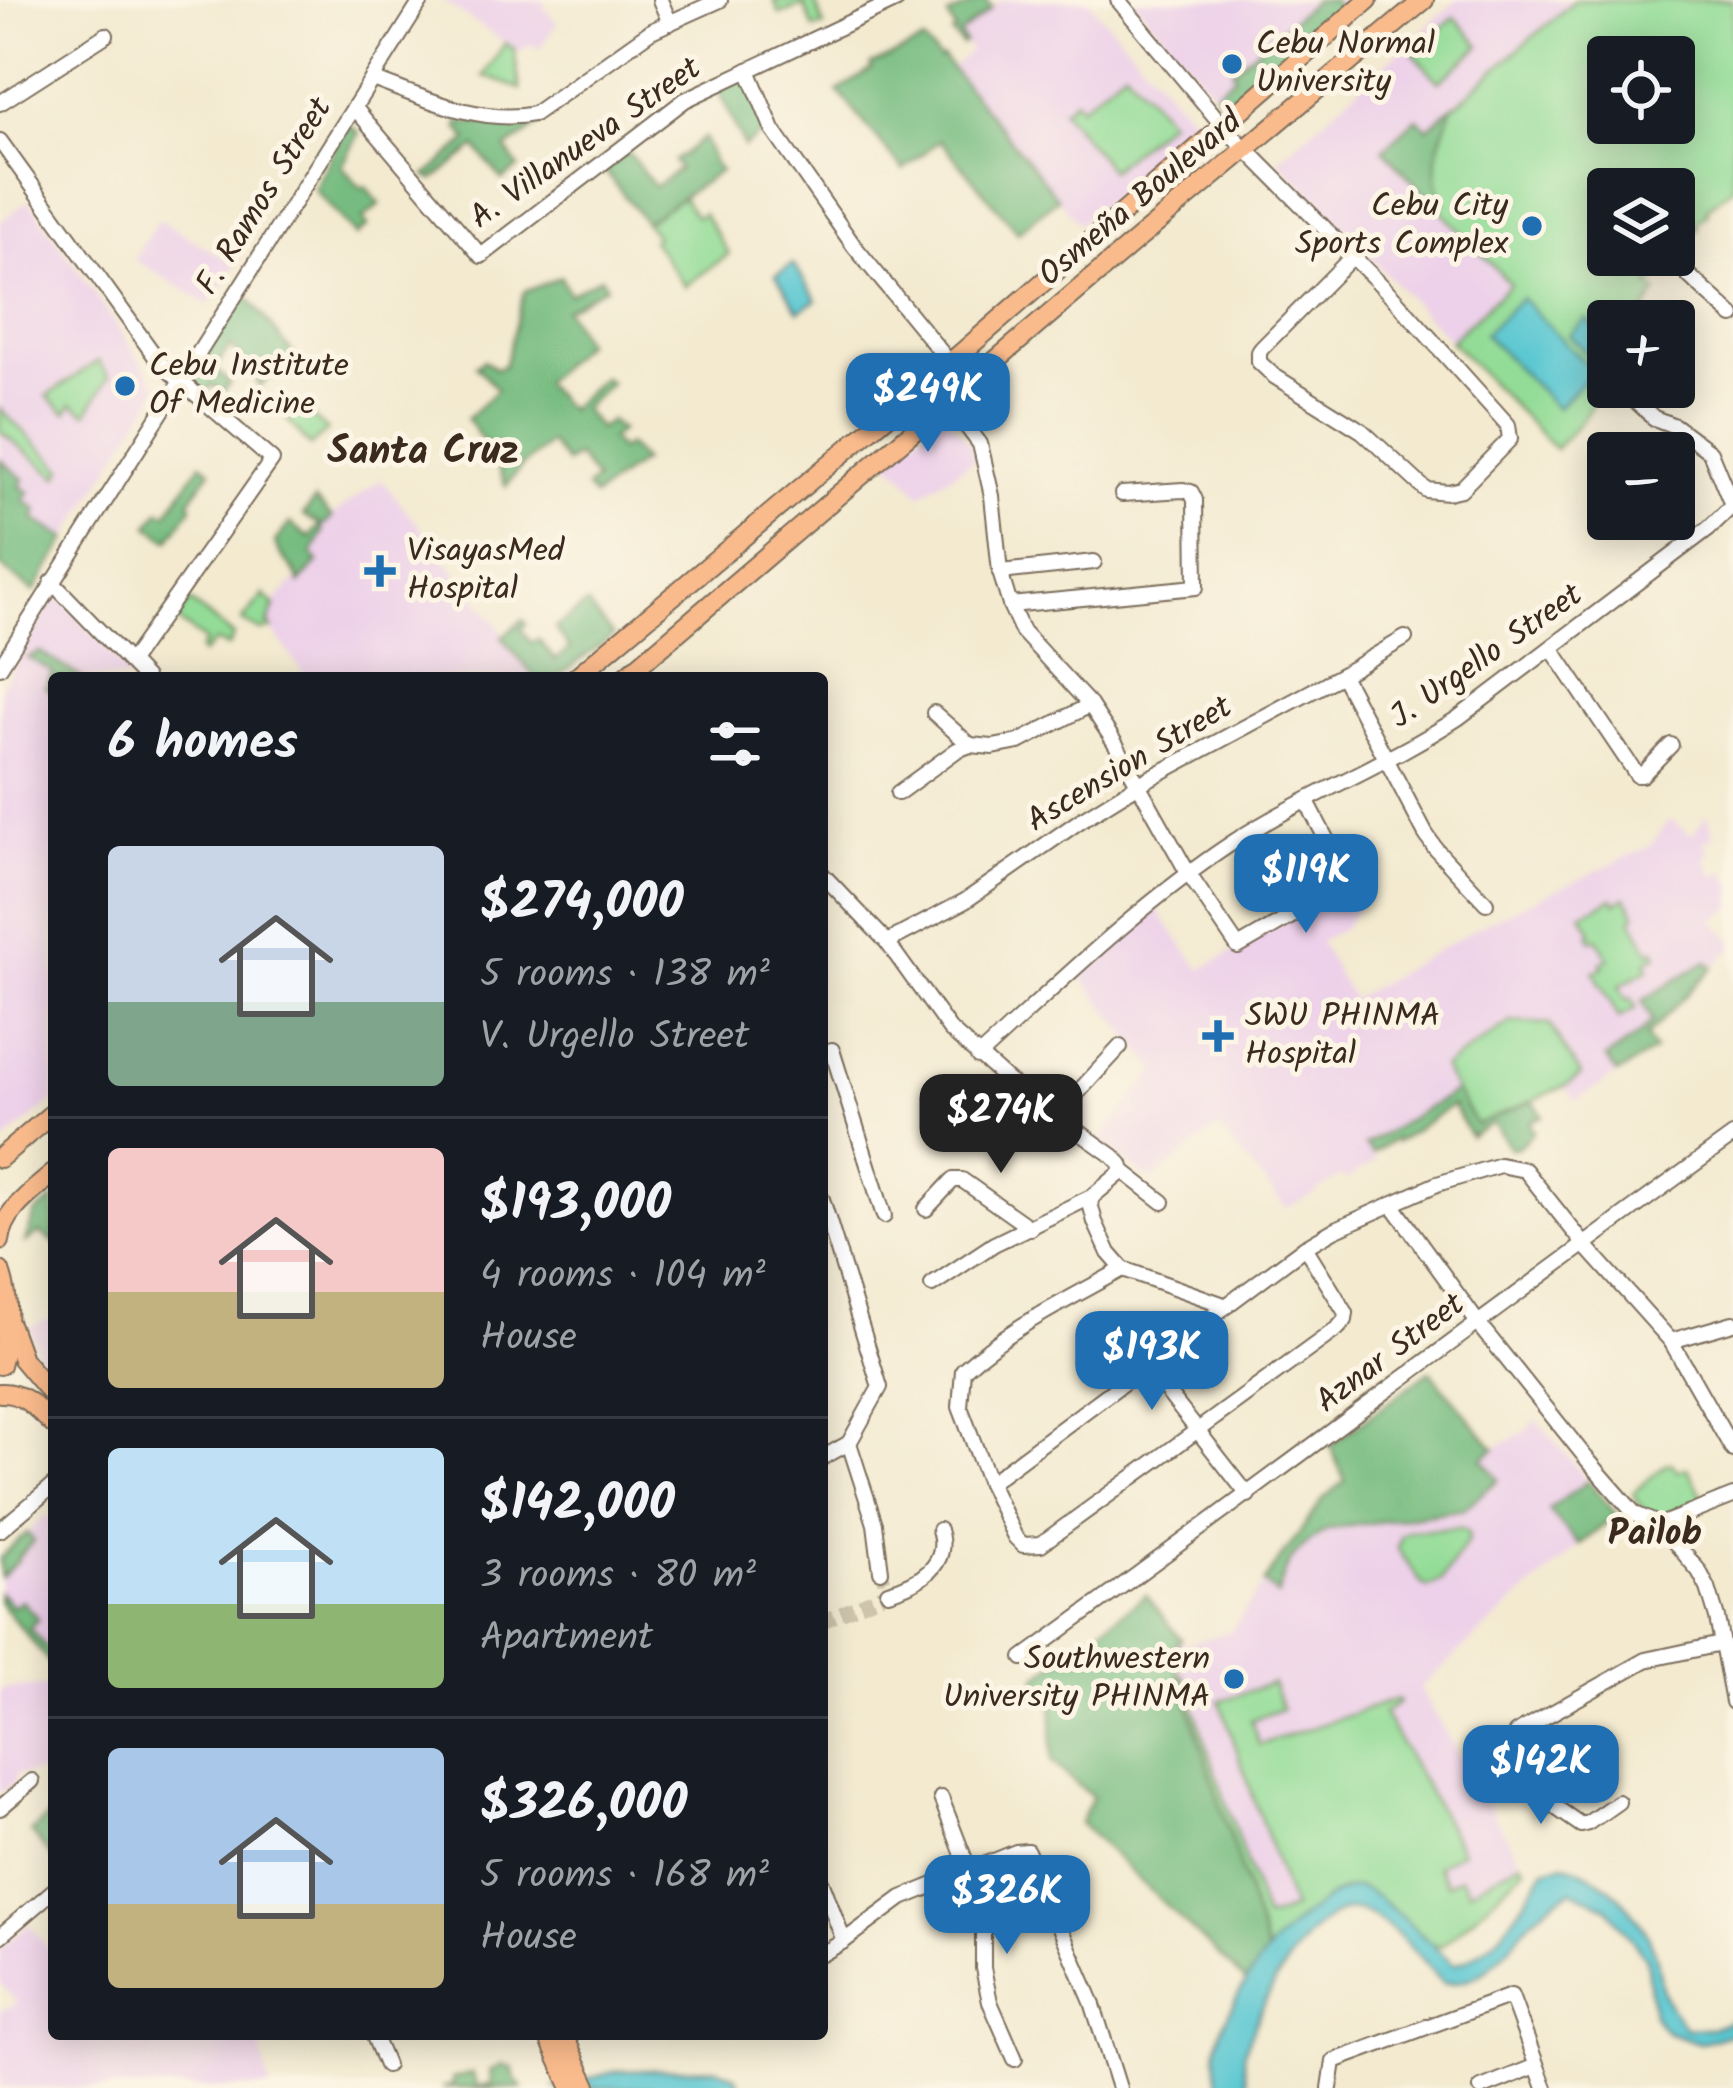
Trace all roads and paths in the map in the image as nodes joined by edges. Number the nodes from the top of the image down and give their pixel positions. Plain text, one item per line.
1 (422, 0) edge
2 (660, 0) edge
3 (720, 0) edge
4 (897, 0) edge
5 (1118, 0) edge
6 (1368, 0) edge
7 (1424, 0) edge
8 (670, 23) junction
9 (106, 34) dead end
10 (748, 70) junction
11 (372, 79) junction
12 (0, 103) edge
13 (354, 107) junction
14 (1223, 127) junction
15 (0, 140) edge
16 (1247, 148) junction
17 (1353, 256) junction
18 (1689, 276) edge
19 (1733, 316) edge
20 (950, 363) junction
21 (931, 379) junction
22 (179, 382) junction
23 (950, 400) junction
24 (1643, 408) edge
25 (1122, 494) dead end
26 (1733, 505) edge
27 (1094, 562) dead end
28 (1000, 572) junction
29 (52, 582) junction
30 (1010, 605) junction
31 (1405, 638) dead end
32 (1552, 649) junction
33 (601, 656) junction
34 (130, 662) junction
35 (0, 667) edge
36 (139, 672) edge
37 (582, 672) edge
38 (616, 672) edge
39 (629, 672) edge
40 (1342, 675) junction
41 (1090, 705) junction
42 (934, 713) dead end
43 (970, 745) junction
44 (1671, 745) dead end
45 (1387, 760) junction
46 (1139, 784) junction
47 (898, 793) dead end
48 (1307, 802) junction
49 (1189, 873) junction
50 (828, 880) edge
51 (1486, 903) dead end
52 (887, 943) junction
53 (1120, 1047) dead end
54 (828, 1052) edge
55 (978, 1057) junction
56 (1056, 1115) junction
57 (48, 1117) edge
58 (1733, 1136) edge
59 (0, 1158) edge
60 (1123, 1171) junction
61 (48, 1179) edge
62 (1093, 1196) junction
63 (1163, 1202) dead end
64 (1392, 1204) junction
65 (926, 1209) dead end
66 (884, 1216) dead end
67 (828, 1218) edge
68 (1030, 1228) junction
69 (1584, 1244) junction
70 (0, 1245) edge
71 (1305, 1247) junction
72 (1124, 1269) junction
73 (1, 1274) edge
74 (932, 1285) dead end
75 (1227, 1306) junction
76 (8, 1321) junction
77 (1478, 1323) junction
78 (1733, 1323) edge
79 (1671, 1341) junction
80 (0, 1365) edge
81 (1147, 1366) junction
82 (48, 1390) edge
83 (0, 1393) edge
84 (48, 1419) edge
85 (1196, 1430) junction
86 (849, 1443) junction
87 (1733, 1450) edge
88 (828, 1455) edge
89 (989, 1483) junction
90 (48, 1490) edge
91 (1248, 1495) junction
92 (1733, 1496) edge
93 (1660, 1525) junction
94 (939, 1530) dead end
95 (0, 1531) edge
96 (881, 1570) dead end
97 (888, 1592) tunnel mouth
98 (1721, 1644) junction
99 (1023, 1658) dead end
100 (1733, 1702) edge
101 (32, 1781) dead end
102 (941, 1798) dead end
103 (1618, 1802) dead end
104 (0, 1808) edge
105 (970, 1870) junction
106 (48, 1895) edge
107 (828, 1898) edge
108 (828, 1918) edge
109 (838, 1924) junction
110 (0, 1936) edge
111 (844, 1941) junction
112 (828, 1950) edge
113 (376, 2040) edge
114 (551, 2040) edge
115 (563, 2040) edge
116 (1015, 2059) dead end
117 (386, 2065) dead end
118 (1536, 2066) junction
119 (572, 2075) edge
120 (588, 2088) edge
121 (1119, 2088) edge
122 (1330, 2088) edge
123 (1481, 2088) edge
124 (1545, 2088) edge

1 - 11 street, F. Ramos Street
2 - 8 street
3 - 8 street
4 - 10 street, A. Villanueva Street
5 - 14 street
6 - 14 main road, Osmeña Boulevard
7 - 16 main road, Osmeña Boulevard
8 - 11 street
9 - 12 street
10 - 13 street, A. Villanueva Street
10 - 20 street
11 - 13 street, F. Ramos Street
13 - 22 street, F. Ramos Street
14 - 16 street
14 - 20 main road, Osmeña Boulevard
15 - 22 street
16 - 17 street
16 - 23 main road, Osmeña Boulevard
17 - 17 street
18 - 19 street
20 - 21 main road, Osmeña Boulevard
21 - 23 street
21 - 33 main road, Osmeña Boulevard
22 - 29 street, F. Ramos Street
22 - 34 street
23 - 28 street
23 - 39 main road, Osmeña Boulevard
24 - 26 street
25 - 30 street
26 - 32 street, J. Urgello Street
27 - 28 street
28 - 30 street
29 - 34 street
29 - 35 street, F. Ramos Street
30 - 41 street
31 - 40 street, Ascension Street
32 - 44 street
32 - 45 street, J. Urgello Street
33 - 37 main road, Osmeña Boulevard
33 - 38 street
34 - 36 street
40 - 45 street
40 - 46 street, Ascension Street
41 - 43 street
41 - 46 street
42 - 43 street
43 - 47 street
45 - 48 street, J. Urgello Street
45 - 51 street
46 - 49 street
46 - 52 street, Ascension Street
48 - 49 street, J. Urgello Street
48 - 49 street
49 - 55 street, J. Urgello Street
50 - 52 street
52 - 55 street
53 - 56 street
54 - 66 street
55 - 56 street
56 - 60 street
57 - 59 main road
58 - 69 street, Aznar Street
60 - 62 street
60 - 63 street
61 - 70 main road
62 - 68 street
62 - 72 street
64 - 69 street
64 - 71 street
64 - 77 street
65 - 68 street
67 - 86 street
68 - 74 street
69 - 77 street, Aznar Street
69 - 79 street
70 - 73 main road
71 - 75 street
71 - 85 street
72 - 75 street
72 - 89 street
73 - 76 main road
75 - 81 street
76 - 80 main road
76 - 82 main road
77 - 91 street, Aznar Street
77 - 93 street
78 - 79 street
79 - 87 street
81 - 85 street
81 - 89 street
83 - 84 main road
85 - 89 street
85 - 91 street
86 - 88 street
86 - 96 street
90 - 95 street
91 - 99 street, Aznar Street
92 - 93 street
93 - 98 street
94 - 97 street
98 - 100 street
98 - 103 street
101 - 104 street
102 - 105 street
105 - 111 street
105 - 116 street
105 - 121 street
106 - 110 street
107 - 109 street
108 - 109 street
109 - 111 street
111 - 112 street
113 - 117 street
114 - 119 main road
115 - 119 main road
118 - 122 street
118 - 123 street
118 - 124 street
119 - 120 main road

